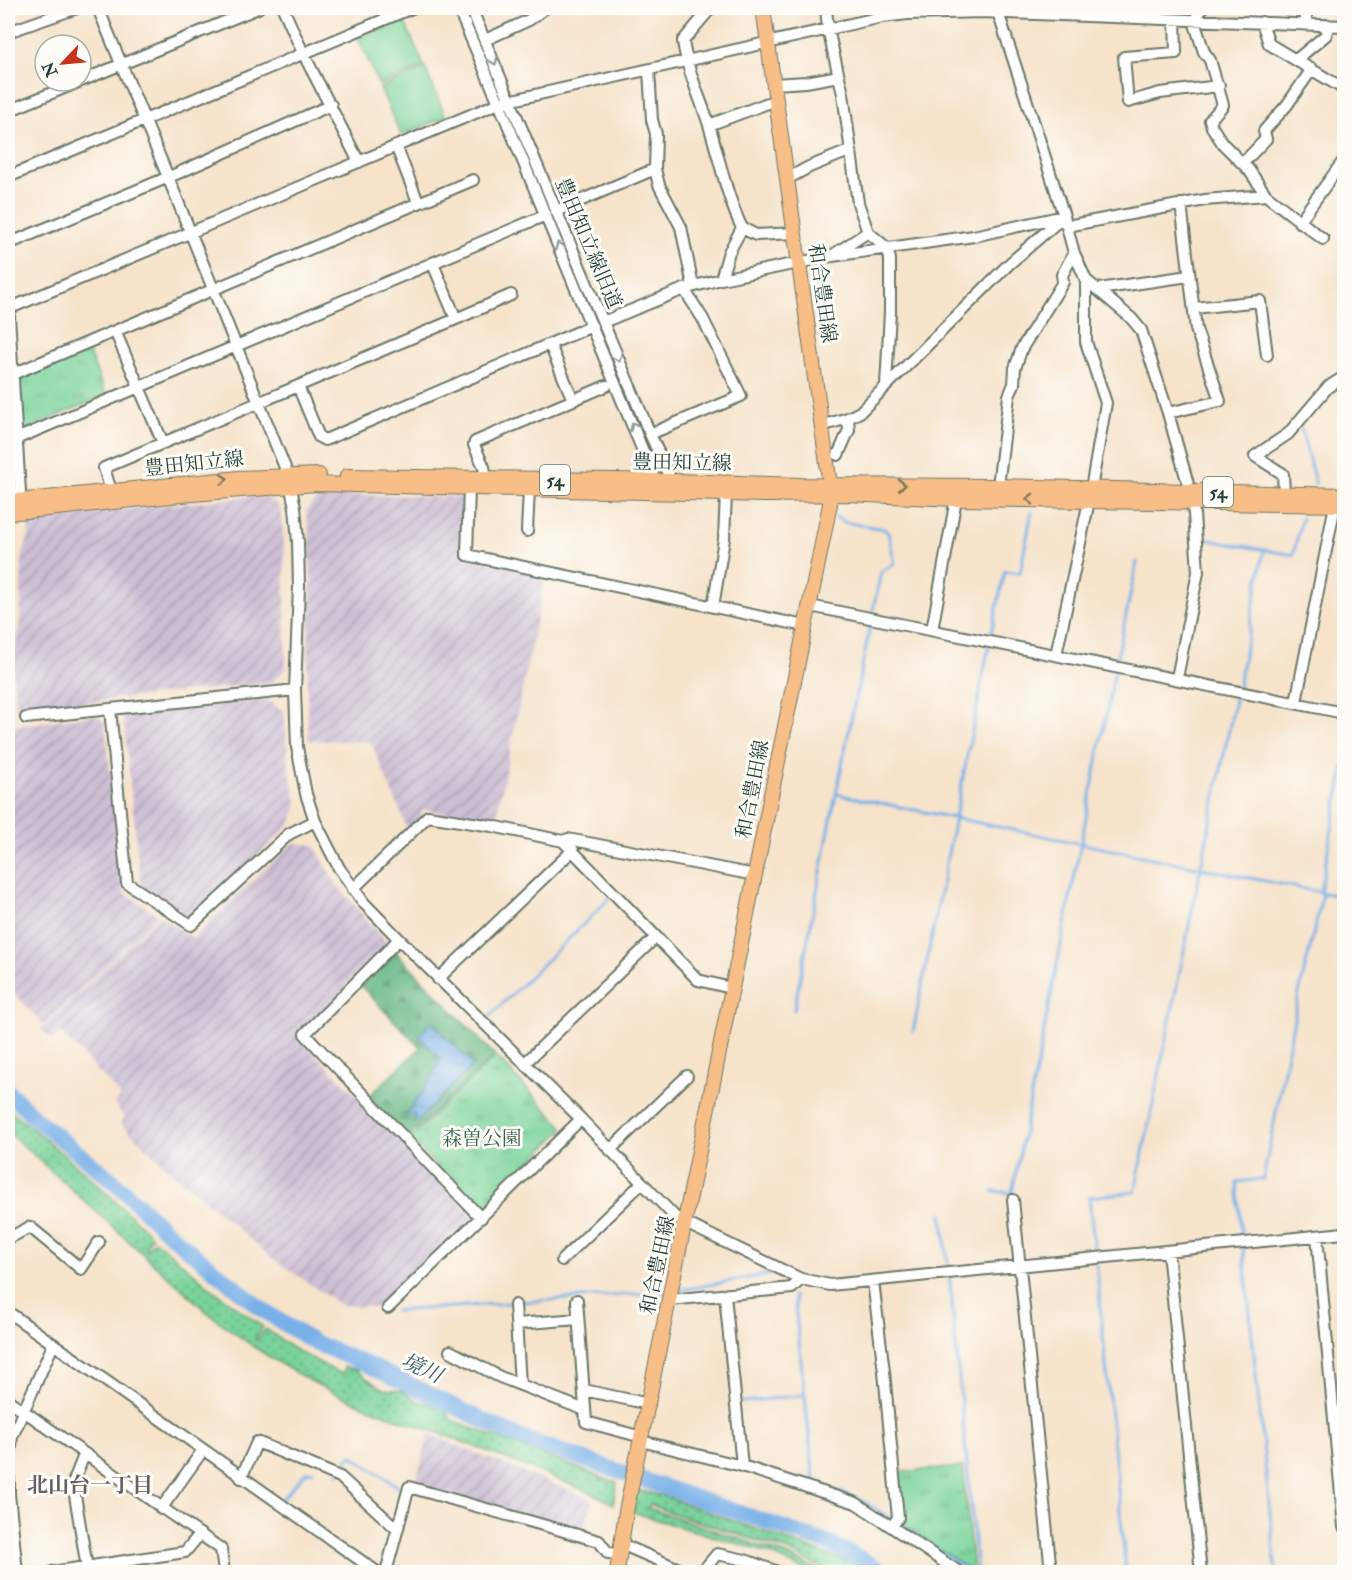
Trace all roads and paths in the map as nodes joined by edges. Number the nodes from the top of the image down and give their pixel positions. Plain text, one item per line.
1 (77, 8) edge
2 (98, 8) edge
3 (258, 8) edge
4 (283, 8) edge
5 (412, 8) edge
6 (458, 8) edge
7 (471, 8) edge
8 (545, 8) edge
9 (711, 8) edge
10 (763, 8) edge
11 (826, 8) edge
12 (1202, 8) edge
13 (1303, 8) edge
14 (982, 10) edge
15 (998, 12) junction
16 (1175, 20) junction
17 (1194, 21) junction
18 (1262, 22) junction
19 (1308, 24) junction
20 (1328, 25) junction
21 (1344, 26) edge
22 (828, 29) junction
23 (8, 32) edge
24 (485, 40) junction
25 (768, 42) junction
26 (303, 53) junction
27 (1296, 60) junction
28 (686, 61) junction
29 (120, 65) junction
30 (1312, 69) junction
31 (649, 70) junction
32 (93, 76) edge
33 (839, 76) junction
34 (774, 84) junction
35 (1219, 86) junction
36 (1344, 89) edge
37 (52, 93) edge
38 (511, 100) junction
39 (776, 100) junction
40 (499, 103) junction
41 (331, 105) junction
42 (8, 111) edge
43 (144, 121) junction
44 (709, 126) junction
45 (396, 146) junction
46 (849, 151) junction
47 (1344, 160) edge
48 (359, 162) junction
49 (1243, 164) junction
50 (655, 169) junction
51 (8, 177) edge
52 (168, 177) junction
53 (787, 179) junction
54 (473, 180) dead end
55 (1266, 195) junction
56 (418, 202) junction
57 (1181, 204) junction
58 (551, 213) junction
59 (1066, 221) junction
60 (1299, 222) junction
61 (742, 228) junction
62 (868, 232) junction
63 (191, 233) junction
64 (795, 233) junction
65 (1323, 239) dead end
66 (8, 244) edge
67 (887, 248) junction
68 (1074, 253) junction
69 (832, 256) junction
70 (799, 262) junction
71 (433, 264) junction
72 (1189, 276) junction
73 (721, 279) junction
74 (1086, 280) junction
75 (689, 288) junction
76 (1099, 289) junction
77 (213, 290) junction
78 (511, 296) dead end
79 (8, 306) edge
80 (1194, 308) junction
81 (456, 319) junction
82 (598, 324) junction
83 (115, 331) junction
84 (550, 345) junction
85 (236, 346) junction
86 (1267, 355) dead end
87 (13, 375) junction
88 (1344, 377) edge
89 (886, 385) junction
90 (298, 386) junction
91 (606, 386) dead end
92 (139, 387) junction
93 (573, 400) junction
94 (259, 403) junction
95 (1168, 413) junction
96 (848, 418) junction
97 (822, 426) junction
98 (650, 434) junction
99 (16, 439) junction
100 (163, 443) junction
101 (838, 455) dead end
102 (486, 478) junction
103 (289, 480) junction
104 (658, 486) junction
105 (674, 486) junction
106 (998, 486) junction
107 (469, 488) junction
108 (529, 489) junction
109 (830, 490) junction
110 (111, 491) junction
111 (726, 493) junction
112 (1284, 493) junction
113 (1090, 495) junction
114 (1191, 497) junction
115 (956, 499) junction
116 (1341, 502) edge
117 (14, 507) edge
118 (527, 531) dead end
119 (810, 606) junction
120 (713, 607) junction
121 (806, 626) junction
122 (932, 630) junction
123 (1056, 655) junction
124 (1177, 678) junction
125 (296, 690) junction
126 (1296, 702) junction
127 (110, 709) junction
128 (1344, 713) edge
129 (26, 718) dead end
130 (315, 821) junction
131 (563, 841) junction
132 (573, 850) junction
133 (754, 875) junction
134 (353, 890) junction
135 (656, 937) junction
136 (399, 939) junction
137 (438, 979) junction
138 (731, 988) junction
139 (525, 1063) junction
140 (687, 1076) dead end
141 (581, 1119) junction
142 (610, 1150) junction
143 (641, 1184) junction
144 (1013, 1200) dead end
145 (481, 1218) junction
146 (686, 1224) junction
147 (1344, 1233) edge
148 (8, 1236) edge
149 (1317, 1236) junction
150 (99, 1242) dead end
151 (1168, 1251) junction
152 (562, 1260) dead end
153 (1021, 1266) junction
154 (801, 1279) junction
155 (873, 1281) junction
156 (725, 1295) junction
157 (577, 1300) dead end
158 (670, 1300) junction
159 (515, 1305) dead end
160 (388, 1308) dead end
161 (8, 1312) edge
162 (578, 1319) junction
163 (517, 1324) junction
164 (53, 1345) junction
165 (450, 1352) dead end
166 (519, 1384) junction
167 (584, 1390) junction
168 (8, 1400) edge
169 (649, 1404) junction
170 (585, 1410) junction
171 (23, 1411) junction
172 (641, 1441) junction
173 (203, 1450) junction
174 (84, 1455) junction
175 (742, 1466) junction
176 (241, 1478) junction
177 (8, 1494) edge
178 (161, 1509) junction
179 (892, 1526) junction
180 (1344, 1527) edge
181 (397, 1529) junction
182 (200, 1534) junction
183 (620, 1549) junction
184 (927, 1550) junction
185 (87, 1568) junction
186 (17, 1572) edge
187 (52, 1572) edge
188 (224, 1572) edge
189 (377, 1572) edge
190 (386, 1572) edge
191 (617, 1572) edge
192 (686, 1572) edge
193 (702, 1572) edge
194 (778, 1572) edge
195 (947, 1572) edge
196 (959, 1572) edge
197 (1051, 1572) edge
198 (1201, 1572) edge

1 - 23 street
2 - 29 street
3 - 29 street
4 - 26 street
5 - 26 street
6 - 40 street, 豊田知立線旧道
7 - 24 street, 豊田知立線旧道
8 - 24 street
9 - 28 street
10 - 25 main road, 和合豊田線
11 - 22 street
12 - 17 street
13 - 19 street
14 - 15 street
14 - 22 street
15 - 16 street
15 - 59 street
16 - 17 street
16 - 35 street
17 - 18 street
17 - 35 street
18 - 19 street
18 - 27 street
19 - 20 street
20 - 21 street
20 - 27 street
22 - 25 street
22 - 33 street
24 -> 38 street, 豊田知立線旧道
25 - 28 street
25 - 34 main road, 和合豊田線
26 - 41 street
26 - 43 street
27 - 30 street
28 - 31 street
28 - 44 street
29 - 32 street
29 - 43 street
30 - 36 street
30 - 49 street
31 - 38 street
31 - 50 street
33 - 34 street
33 - 46 street
34 - 39 main road, 和合豊田線
35 - 49 street
37 - 42 street
38 - 40 street
38 - 58 street, 豊田知立線旧道
39 - 44 street
39 - 53 main road, 和合豊田線
40 - 45 street
40 - 58 street, 豊田知立線旧道
41 - 48 street
41 - 52 street
43 - 51 street
43 - 52 street
44 - 61 street
45 - 48 street
45 - 56 street
46 - 53 street
46 - 62 street
47 - 60 street
48 - 63 street
49 - 55 street
50 - 58 street
50 - 75 street
52 - 63 street
52 - 66 street
53 - 64 main road, 和合豊田線
54 - 56 street
55 - 57 street
55 - 60 street
56 - 77 street
57 - 59 street
57 - 72 street
58 - 71 street
58 - 82 street, 豊田知立線旧道
59 - 67 street
59 - 68 street
59 - 89 street
60 - 65 street
61 - 64 street
61 - 73 street
62 - 67 street
62 - 69 street
63 - 77 street
63 - 79 street
64 - 70 main road, 和合豊田線
67 - 69 street
67 - 89 street
68 - 74 street
68 - 106 street
69 - 70 street
70 - 73 street
70 - 97 main road, 和合豊田線
71 - 81 street
71 - 85 street
72 - 76 street
72 - 80 street
73 - 75 street
74 - 76 street
74 - 113 street
75 - 82 street
75 - 98 street
76 - 95 street
77 - 83 street
77 - 85 street
78 - 81 street
79 - 87 street
80 - 86 street
80 - 95 street
81 - 90 street
82 - 84 street
82 -> 98 street, 豊田知立線旧道
104 -> 82 street, 豊田知立線旧道
83 - 87 street
83 - 92 street
84 - 90 street
84 - 93 street
85 - 92 street
85 - 94 street
87 - 99 street
88 - 112 street
89 - 96 street
90 - 94 street
91 - 93 street
92 - 99 street
92 - 100 street
93 - 102 street
94 - 100 street
94 - 103 street
95 - 114 street
96 - 97 street
96 - 101 street
97 - 109 main road, 和合豊田線
98 - 105 street, 豊田知立線旧道
99 - 117 street
100 - 110 street
102 - 103 main road, 豊田知立線 / 54
102 - 104 main road, 豊田知立線 / 54
103 - 107 main road, 豊田知立線 / 54
110 -> 103 main road, 豊田知立線 / 54
103 - 117 main road, 豊田知立線 / 54
103 - 125 street
104 - 105 main road, 豊田知立線 / 54
104 - 108 main road, 豊田知立線 / 54
105 - 109 main road, 豊田知立線 / 54
105 - 111 main road, 豊田知立線 / 54
109 -> 106 main road, 豊田知立線 / 54
106 - 113 main road, 豊田知立線 / 54
107 - 108 main road, 豊田知立線 / 54
107 - 120 street
108 - 118 street
109 - 111 main road, 豊田知立線 / 54
109 - 115 main road, 豊田知立線 / 54
109 - 119 main road, 和合豊田線
110 - 117 main road, 豊田知立線 / 54
111 - 120 street
112 - 114 main road, 豊田知立線 / 54
112 - 116 main road, 豊田知立線 / 54
113 - 114 main road, 豊田知立線 / 54
113 -> 115 main road, 豊田知立線 / 54
113 - 123 street
114 - 116 main road, 豊田知立線 / 54
114 - 124 street
115 - 122 street
116 - 126 street
119 - 121 main road, 和合豊田線
119 - 122 street
120 - 121 street
121 - 133 main road, 和合豊田線
122 - 123 street
123 - 124 street
124 - 126 street
125 - 127 street
125 - 130 street
126 - 128 street
127 - 129 street
127 - 130 street
130 - 134 street
131 - 132 street
131 - 133 street
131 - 134 street
132 - 135 street
132 - 137 street
133 - 138 main road, 和合豊田線
134 - 136 street
135 - 138 street
135 - 139 street
136 - 137 street
136 - 145 street
137 - 139 street
138 - 146 main road, 和合豊田線
139 - 141 street
140 - 142 street
141 - 142 street
141 - 145 street
142 - 143 street
143 - 146 street
143 - 152 street
144 - 153 street
145 - 160 street
146 - 154 street
146 - 158 main road, 和合豊田線
147 - 149 street
148 - 150 street
149 - 151 street
149 - 180 street
151 - 153 street
151 - 198 street
153 - 155 street
153 - 197 street
154 - 155 street
154 - 156 street
155 - 179 street
156 - 158 street
156 - 175 street
157 - 162 street
158 - 169 main road, 和合豊田線
159 - 163 street
161 - 164 street
162 - 163 street
162 - 167 street
163 - 166 street
164 - 171 street
164 - 173 street
165 - 166 street
166 - 170 street
167 - 169 street
167 - 170 street
168 - 171 street
169 - 172 main road, 和合豊田線
170 - 172 street
171 - 174 street
171 - 177 street
172 - 175 street
172 - 183 main road, 和合豊田線
173 - 176 street
173 - 178 street
174 - 178 street
174 - 185 street
175 - 179 street
176 - 181 street
176 - 189 street
177 - 186 street
178 - 182 street
179 - 184 street
181 - 183 street
181 - 190 street
182 - 185 street
182 - 188 street
183 - 191 main road, 和合豊田線
183 - 192 street
184 - 195 street
184 - 196 street
185 - 187 street
193 - 194 street

